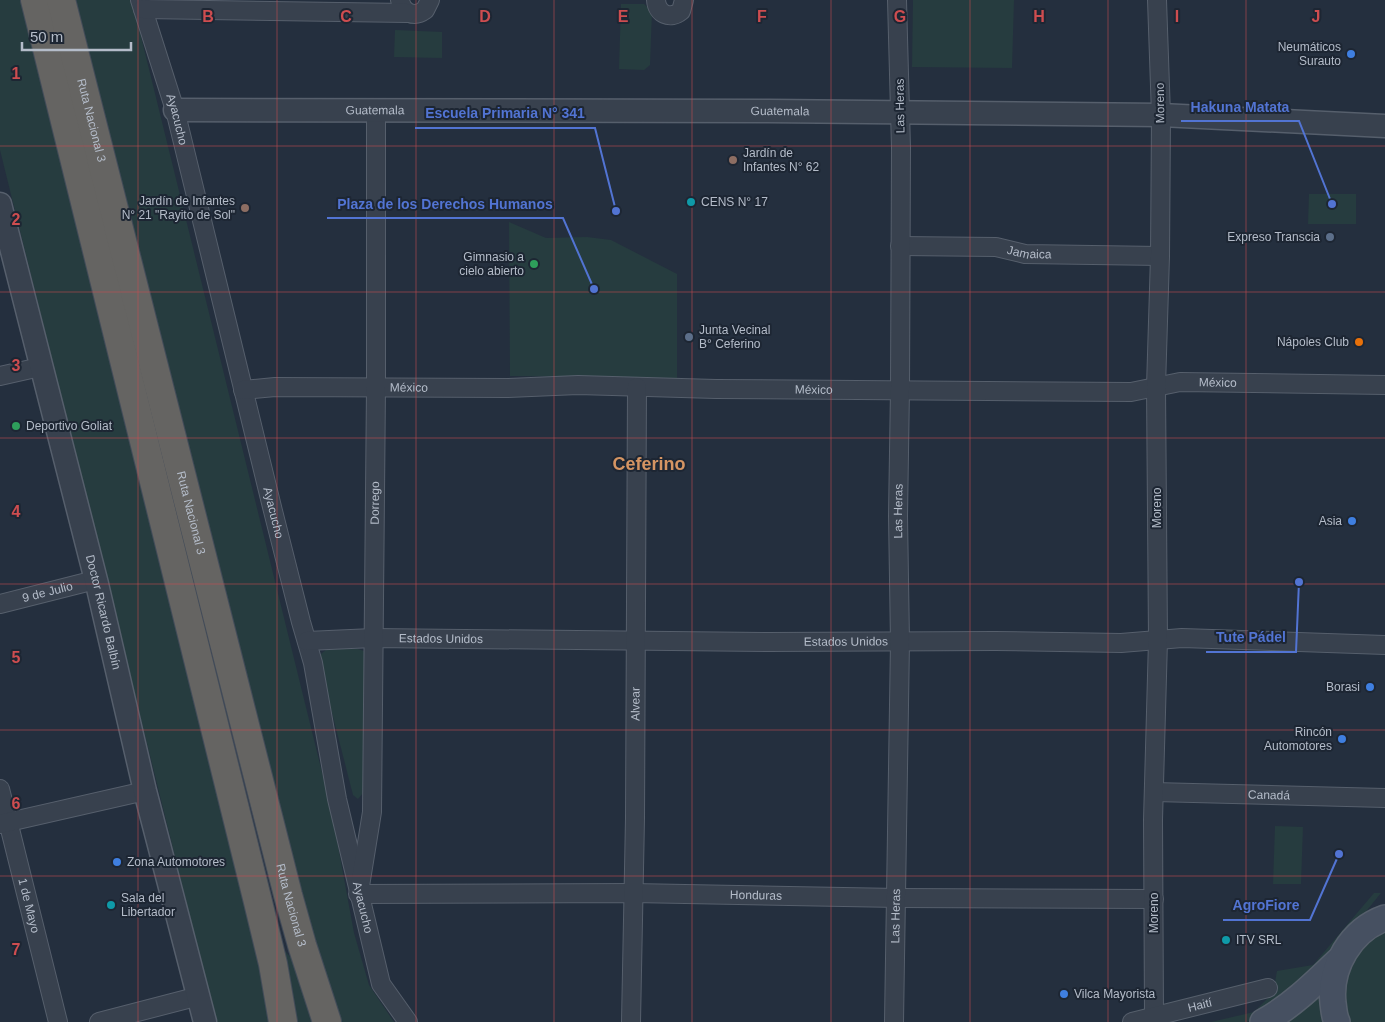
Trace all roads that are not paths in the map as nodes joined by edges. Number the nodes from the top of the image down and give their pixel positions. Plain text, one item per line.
1 (35, 0) edge
2 (61, 0) edge
3 (430, 0) edge
4 (656, 0) edge
5 (684, 0) edge
6 (897, 0) edge
7 (1157, 0) edge
8 (142, 4) edge
9 (403, 6) edge
10 (175, 110) junction
11 (376, 110) junction
12 (900, 113) junction
13 (1161, 115) junction
14 (1385, 126) edge
15 (0, 204) edge
16 (900, 246) junction
17 (1160, 256) junction
18 (40, 367) junction
19 (0, 376) edge
20 (1385, 386) edge
21 (376, 387) junction
22 (637, 387) junction
23 (1156, 387) junction
24 (900, 389) junction
25 (243, 390) junction
26 (95, 580) junction
27 (0, 604) edge
28 (374, 638) junction
29 (1158, 640) junction
30 (307, 641) junction
31 (636, 641) junction
32 (900, 642) junction
33 (1385, 645) edge
34 (0, 789) edge
35 (145, 791) junction
36 (1154, 792) junction
37 (1385, 798) edge
38 (4, 823) edge
39 (633, 893) junction
40 (358, 894) junction
41 (898, 898) junction
42 (1154, 899) junction
43 (1385, 902) edge
44 (1378, 920) edge
45 (1338, 960) junction
46 (1268, 988) dead end
47 (199, 996) junction
48 (1154, 1016) junction
49 (58, 1022) edge
50 (99, 1022) edge
51 (205, 1022) edge
52 (284, 1022) edge
53 (327, 1022) edge
54 (408, 1022) edge
55 (631, 1022) edge
56 (894, 1022) edge
57 (1132, 1022) edge
58 (1263, 1022) edge
59 (1338, 1022) edge

1 - 52 highway
2 - 53 highway, Ruta Nacional 3
3 - 9 street
4 - 5 street
6 - 12 street, Las Heras
7 - 13 street, Moreno
8 - 9 street
8 - 10 street, Ayacucho
10 - 11 street, Guatemala
10 - 25 street, Ayacucho
11 - 12 street, Guatemala
11 - 21 street, Dorrego
12 - 13 street, Guatemala
12 - 16 street, Las Heras
13 - 14 street, Guatemala
13 - 17 street, Moreno
15 - 18 street, Doctor Ricardo Balbín
16 - 17 street, Jamaica
16 - 24 street, Las Heras
17 - 23 street, Moreno
18 - 19 street
18 - 26 street, Doctor Ricardo Balbín
20 - 23 street, México
21 - 22 street, México
21 - 25 street, México
21 - 28 street, Dorrego
22 - 24 street, México
22 - 31 street, Alvear
23 - 24 street, México
23 - 29 street, Moreno
24 - 32 street, Las Heras
25 - 30 street, Ayacucho
26 - 27 street, 9 de Julio
26 - 35 street, Doctor Ricardo Balbín
28 - 30 street, Estados Unidos
28 - 31 street, Estados Unidos
28 - 40 street, Dorrego
29 - 32 street, Estados Unidos
29 - 33 street, Estados Unidos
29 - 36 street, Moreno
30 - 40 street, Ayacucho
31 - 32 street, Estados Unidos
31 - 39 street, Alvear
32 - 41 street, Las Heras
34 - 38 street, 1 de Mayo
35 - 38 street
35 - 47 street, Doctor Ricardo Balbín
36 - 37 street, Canadá
36 - 42 street, Moreno
38 - 49 street, 1 de Mayo
39 - 40 street, Honduras
39 - 41 street, Honduras
39 - 55 street, Alvear
40 - 54 street, Ayacucho
41 - 42 street, Honduras
41 - 56 street, Las Heras
42 - 48 street, Moreno
43 - 44 main road
44 - 45 main road
45 - 58 main road
45 - 59 main road
46 - 48 street, Haití
47 - 50 street
47 - 51 street, Doctor Ricardo Balbín
48 - 57 street, Haití

